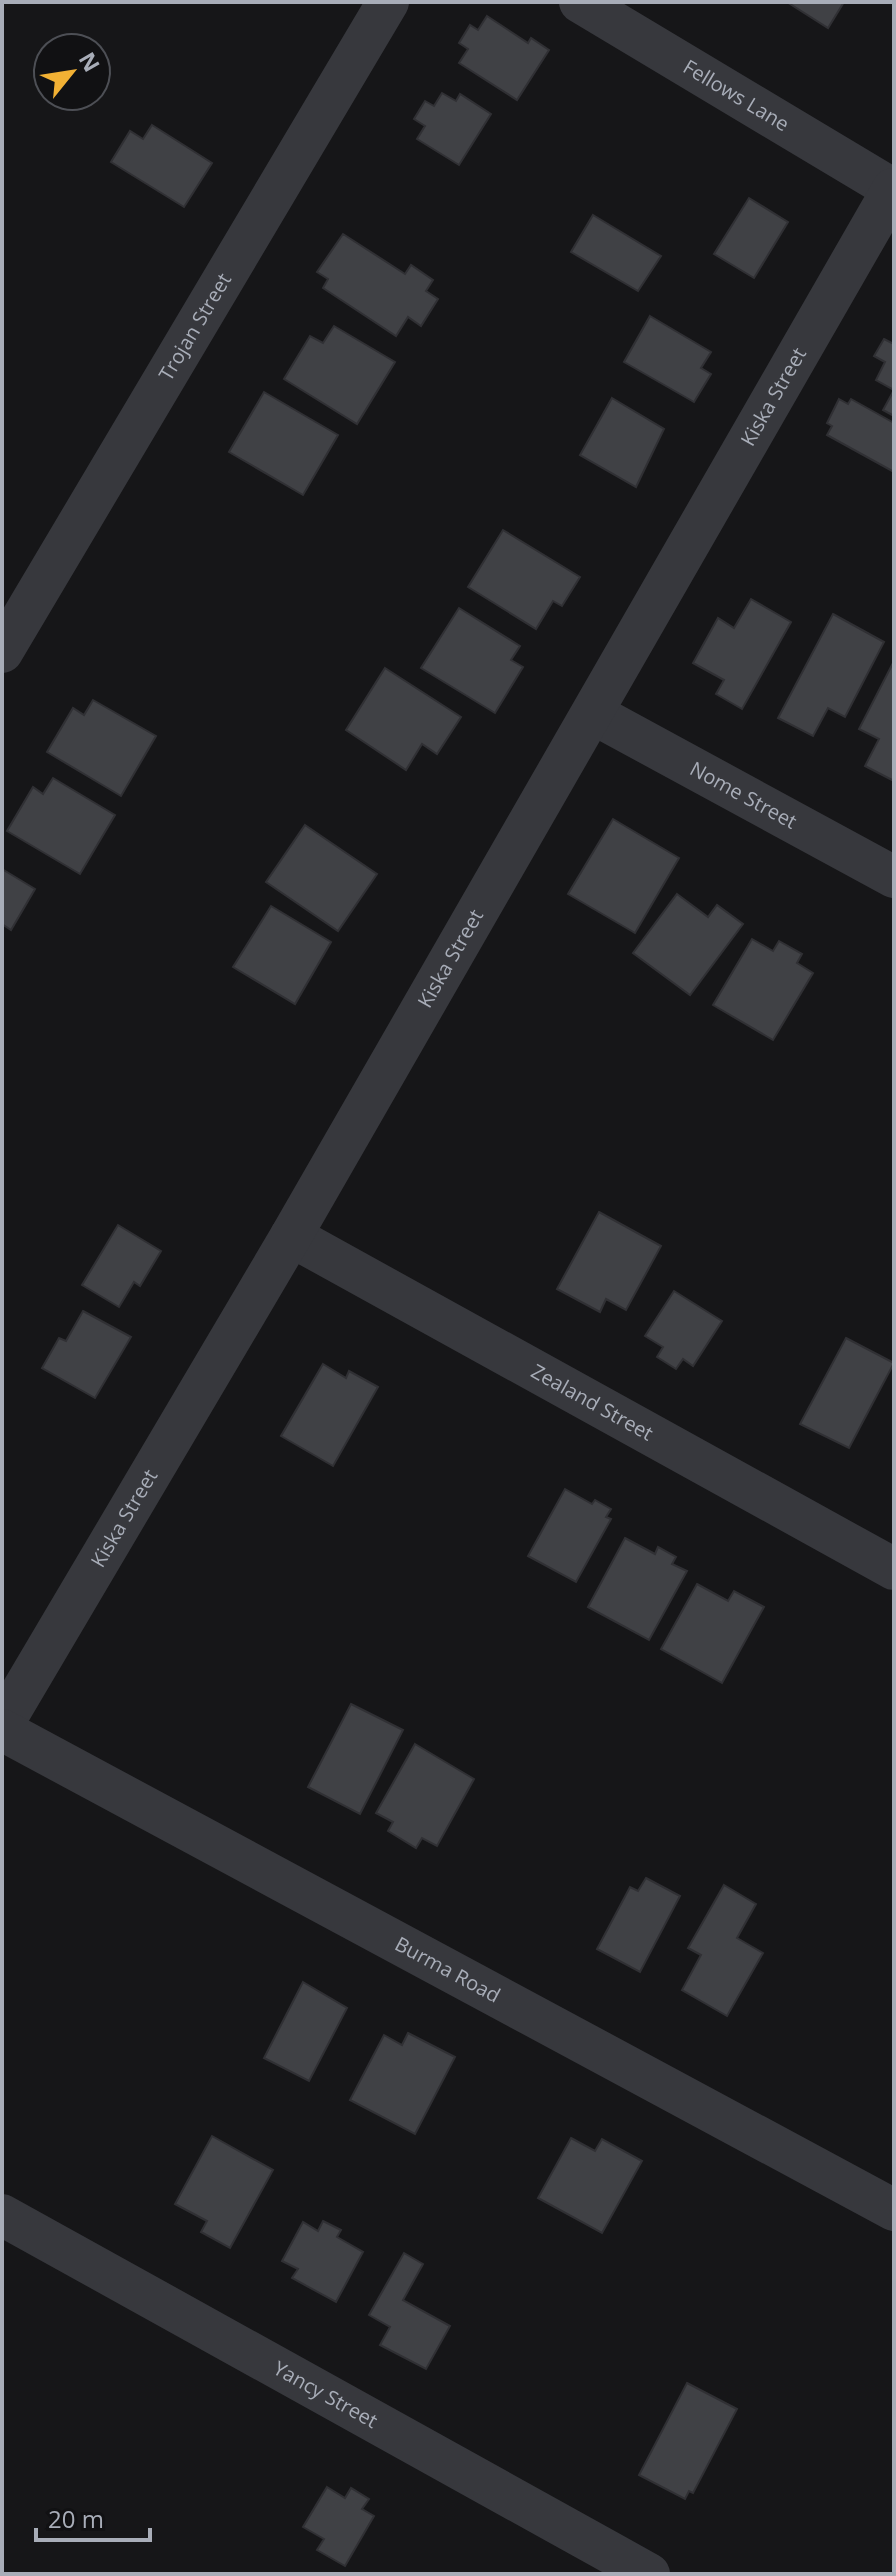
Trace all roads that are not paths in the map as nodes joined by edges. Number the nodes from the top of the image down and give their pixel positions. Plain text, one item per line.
1 (388, 2) edge
2 (580, 2) edge
3 (893, 189) edge
4 (2, 652) edge
5 (594, 714) junction
6 (894, 877) edge
7 (291, 1236) junction
8 (894, 1569) edge
9 (2, 1728) edge
10 (894, 2210) edge
11 (2, 2215) edge
12 (649, 2574) edge

1 - 4 street, Trojan Street
2 - 3 street, Fellows Lane
3 - 5 street, Kiska Street
5 - 6 street, Nome Street
5 - 7 street, Kiska Street
7 - 8 street, Zealand Street
7 - 9 street, Kiska Street
9 - 10 street, Burma Road
11 - 12 street, Yancy Street

